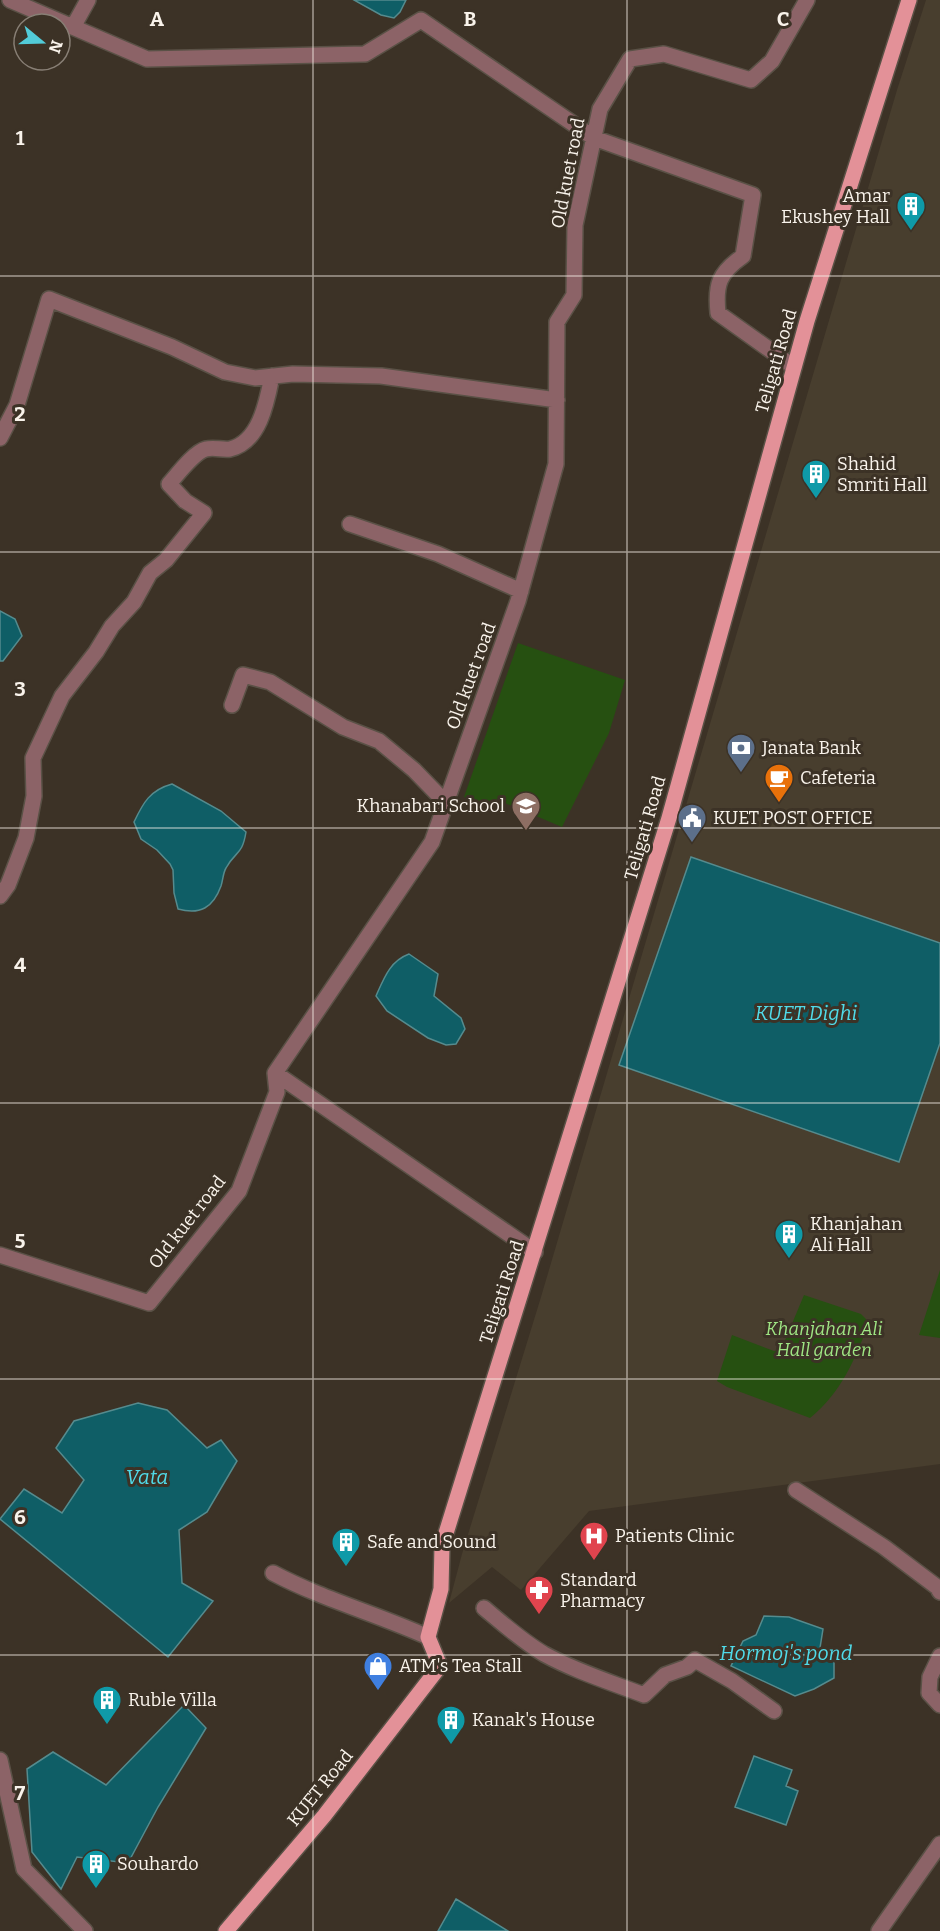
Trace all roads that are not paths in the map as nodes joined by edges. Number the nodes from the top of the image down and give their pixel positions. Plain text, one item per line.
1 (10, 0) edge
2 (88, 0) edge
3 (807, 0) edge
4 (909, 0) edge
5 (73, 27) junction
6 (594, 138) junction
7 (794, 367) junction
8 (272, 376) junction
9 (556, 400) junction
10 (0, 438) edge
11 (350, 524) dead end
12 (521, 591) junction
13 (232, 705) dead end
14 (446, 803) junction
15 (0, 896) edge
16 (275, 1073) junction
17 (535, 1252) junction
18 (0, 1255) edge
19 (796, 1490) dead end
20 (273, 1573) dead end
21 (940, 1592) edge
22 (484, 1608) dead end
23 (428, 1636) junction
24 (940, 1656) edge
25 (940, 1704) edge
26 (774, 1711) dead end
27 (0, 1760) edge
28 (940, 1844) edge
29 (85, 1931) edge
30 (226, 1931) edge
31 (879, 1931) edge

1 - 5 street
2 - 5 street
3 - 6 street, Old kuet road
4 - 7 main road, Teligati Road
5 - 6 street
6 - 7 street
6 - 9 street, Old kuet road
7 - 17 main road, Teligati Road
8 - 9 street
8 - 10 street
8 - 15 street
9 - 12 street, Old kuet road
11 - 12 street
12 - 14 street, Old kuet road
13 - 14 street
14 - 16 street, Old kuet road
16 - 17 street
16 - 18 street, Old kuet road
17 - 23 main road, Teligati Road
19 - 21 street
20 - 23 street
22 - 26 street
23 - 30 main road, KUET Road
24 - 25 street
27 - 29 street
28 - 31 street

